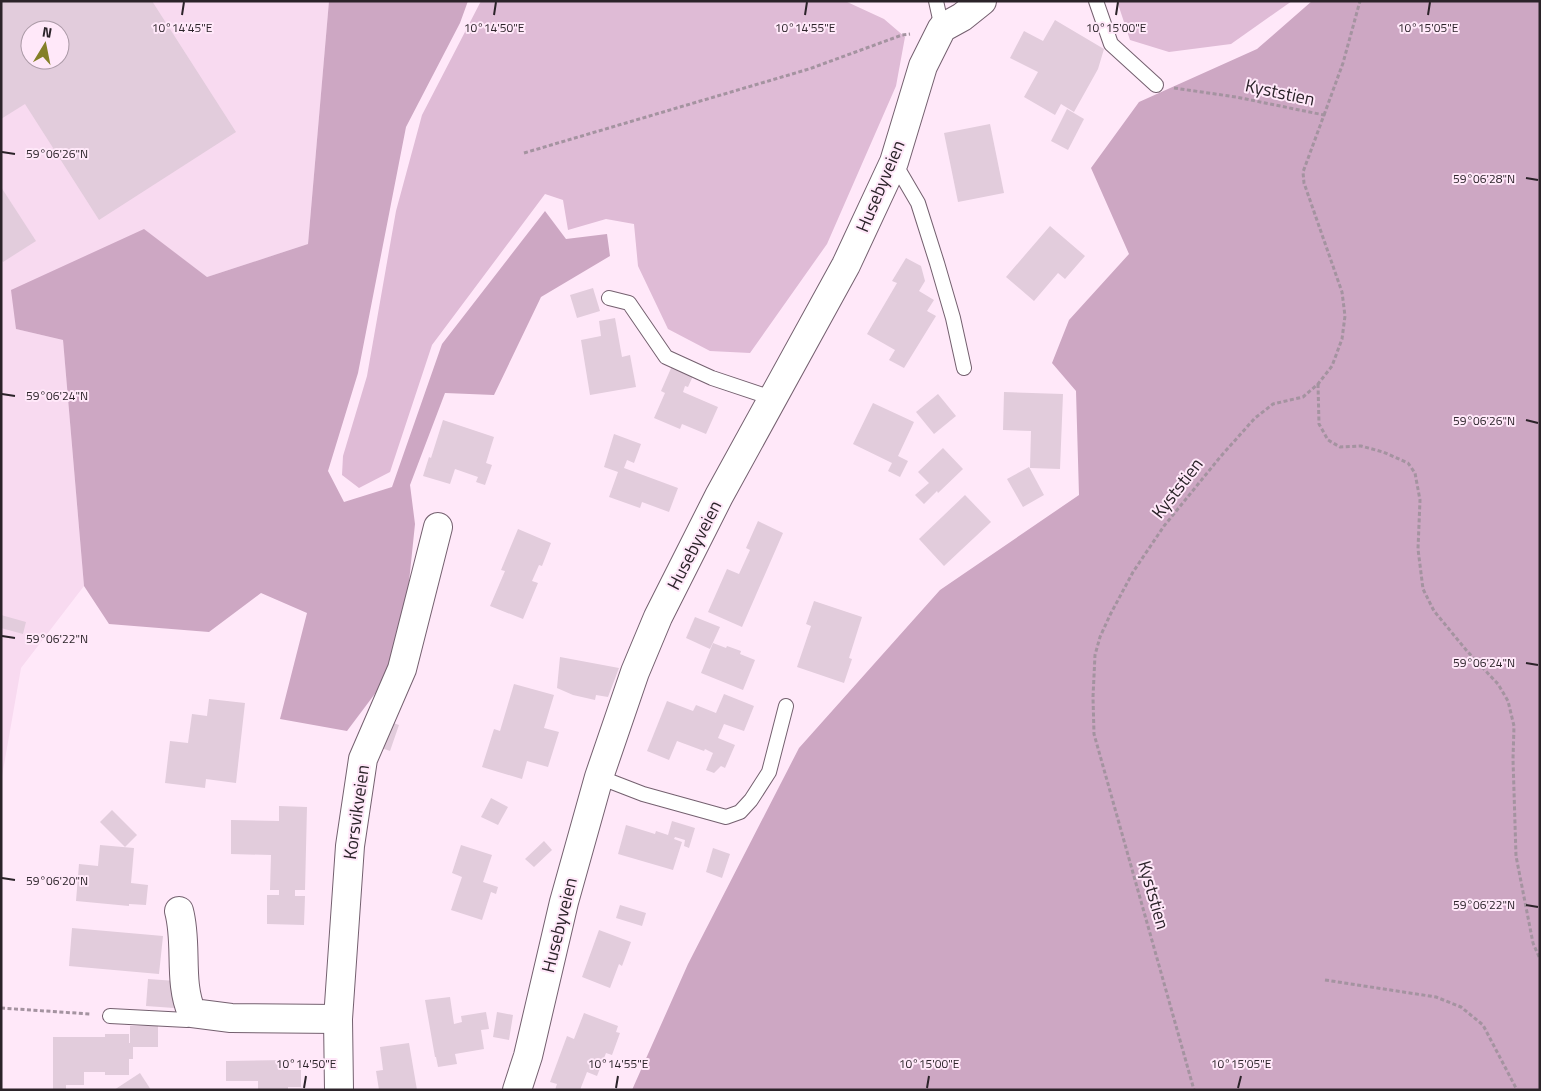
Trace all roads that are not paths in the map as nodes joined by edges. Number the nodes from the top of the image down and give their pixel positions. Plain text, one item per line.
1 (936, 1) edge
2 (982, 1) edge
3 (1096, 1) edge
4 (942, 28) junction
5 (1156, 85) road end
6 (894, 162) junction
7 (609, 298) dead end
8 (964, 368) dead end
9 (772, 398) junction
10 (438, 527) dead end
11 (786, 706) dead end
12 (599, 778) junction
13 (179, 911) dead end
14 (192, 1013) junction
15 (110, 1016) road end
16 (338, 1019) junction
17 (339, 1090) edge
18 (517, 1090) edge

1 - 4 lane
2 - 4 street
3 - 5 lane
4 - 6 street, Husebyveien
6 - 8 lane
6 - 9 street, Husebyveien
7 - 9 lane
9 - 12 street, Husebyveien
10 - 16 street, Korsvikveien
11 - 12 lane
12 - 18 street, Husebyveien
13 - 14 street
14 - 15 lane
14 - 16 street
16 - 17 street, Korsvikveien

